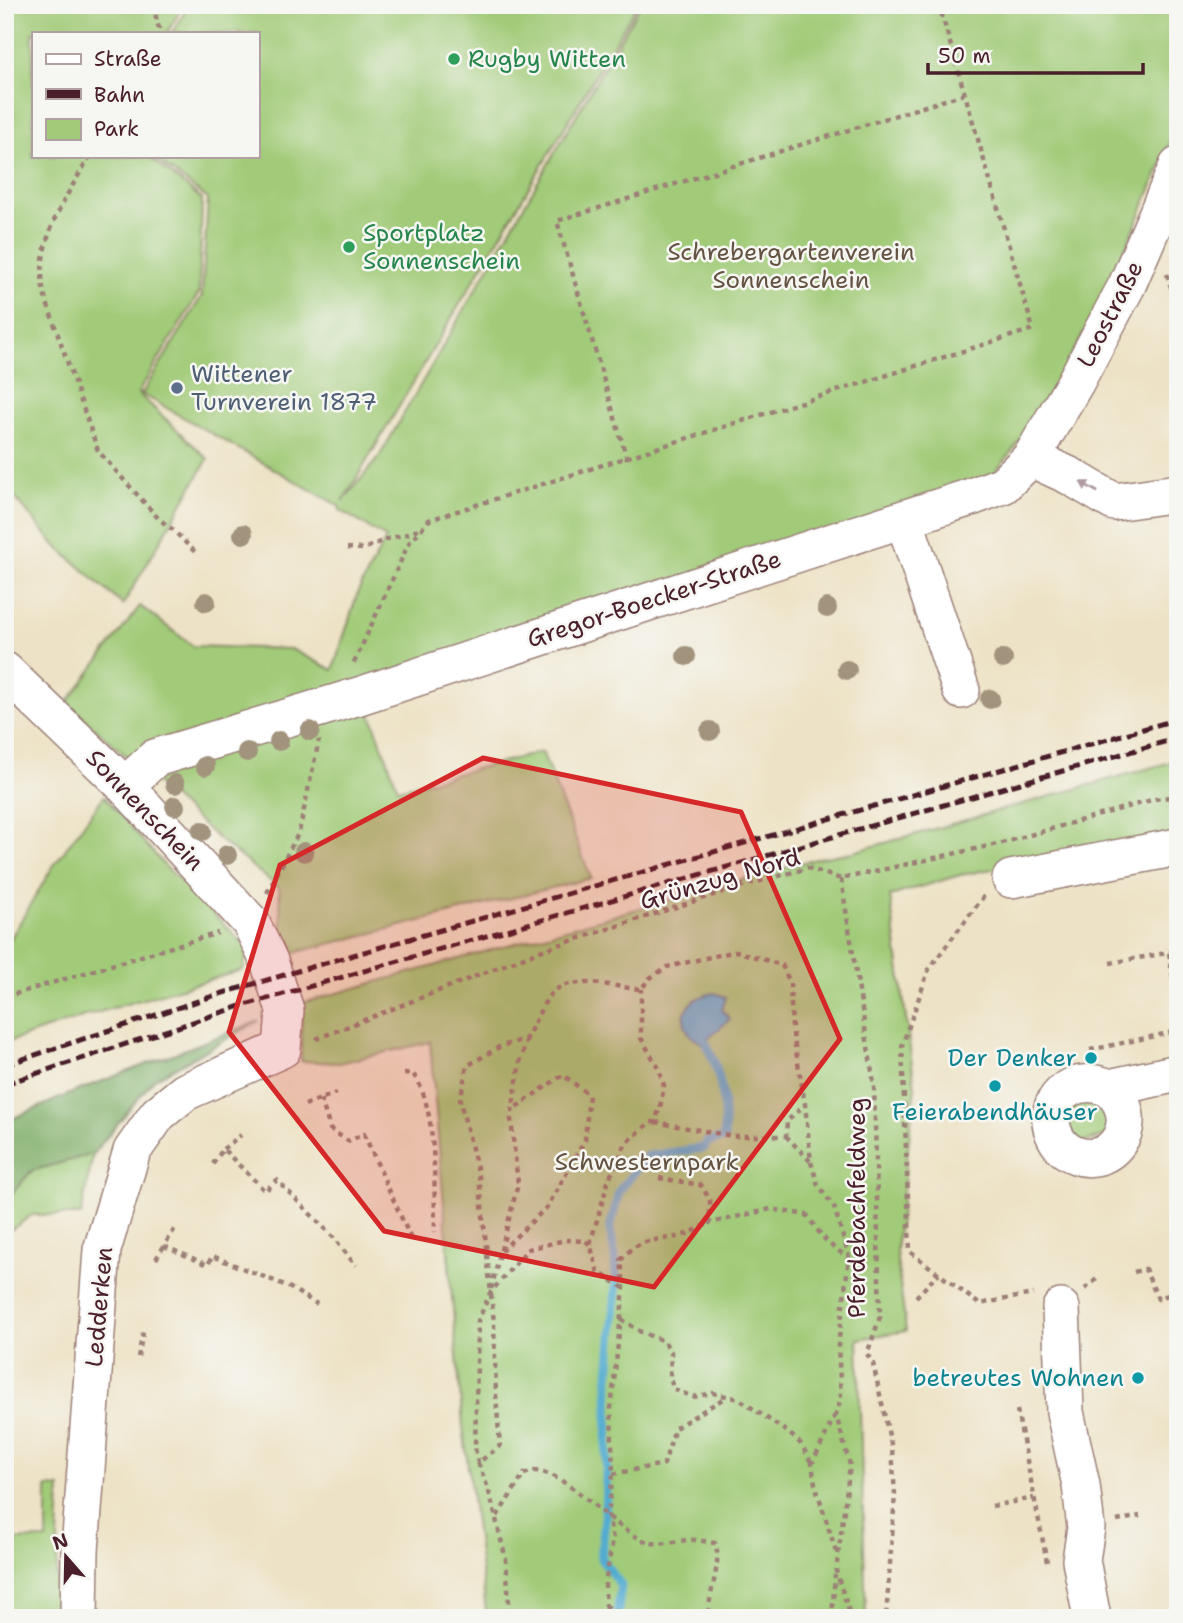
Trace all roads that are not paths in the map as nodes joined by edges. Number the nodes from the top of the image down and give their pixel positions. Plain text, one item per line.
1 (1178, 166) edge
2 (1031, 458) junction
3 (1178, 493) edge
4 (904, 519) junction
5 (5, 671) edge
6 (961, 690) dead end
7 (125, 786) junction
8 (1178, 847) edge
9 (1011, 879) road end
10 (282, 1049) joint
11 (1178, 1073) edge
12 (1109, 1088) dead end
13 (1061, 1308) road end
14 (79, 1618) edge
15 (1092, 1618) edge

1 - 2 street, Leostraße
3 -> 2 street
2 - 4 street, Gregor-Boecker-Straße
4 - 6 street
4 - 7 street, Gregor-Boecker-Straße
5 - 7 street, Sonnenschein
7 - 10 street, Sonnenschein
8 - 9 street
10 - 14 street, Ledderken
11 - 12 street
13 - 15 street

